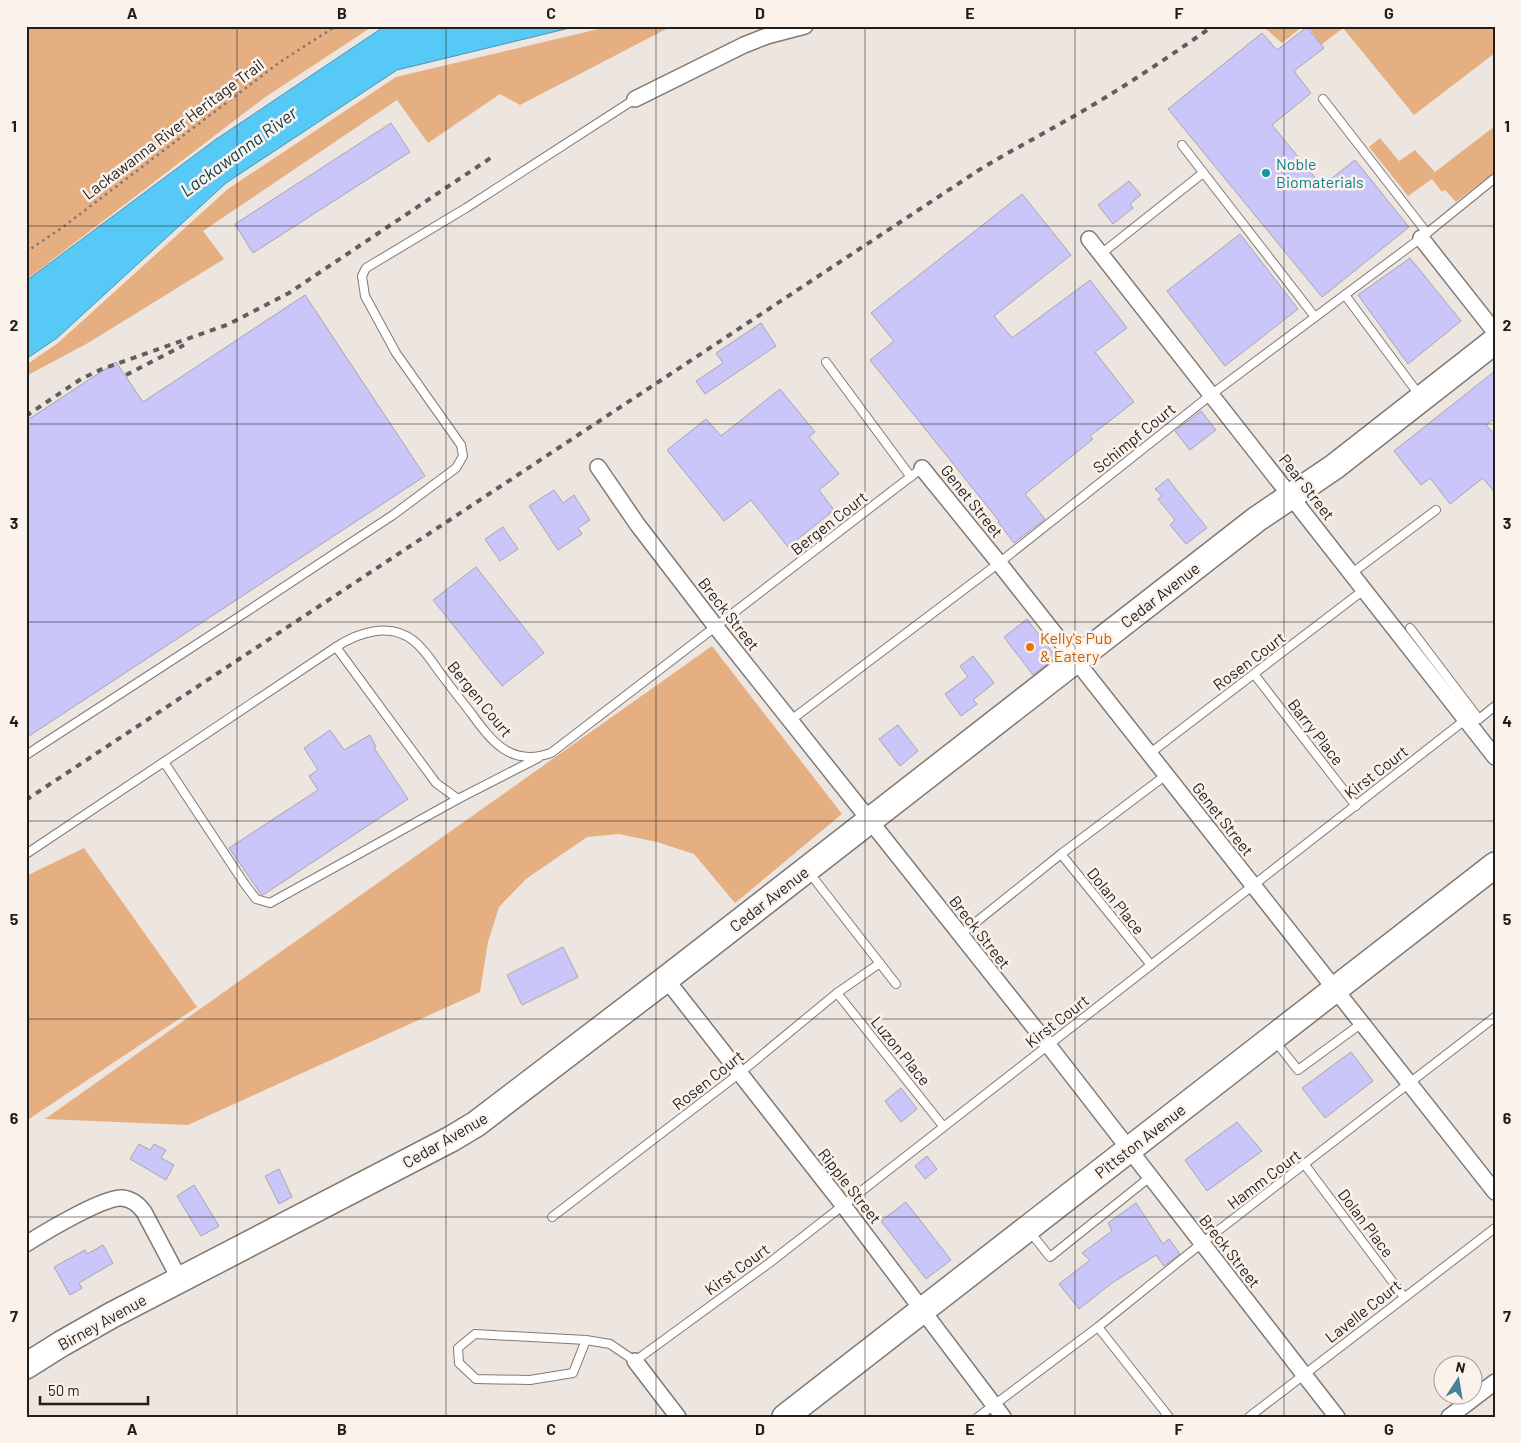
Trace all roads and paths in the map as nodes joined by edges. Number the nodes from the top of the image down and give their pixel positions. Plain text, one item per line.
1 (336, 26) edge
2 (805, 26) edge
3 (635, 99) joint
4 (1323, 99) dead end
5 (1182, 145) dead end
6 (1203, 173) junction
7 (1495, 178) edge
8 (1424, 236) junction
9 (1089, 239) dead end
10 (26, 252) edge
11 (1101, 254) junction
12 (1345, 295) junction
13 (1315, 316) junction
14 (1495, 332) edge
15 (1495, 341) edge
16 (826, 362) dead end
17 (1212, 394) junction
18 (1421, 398) junction
19 (598, 467) dead end
20 (917, 472) junction
21 (1291, 495) junction
22 (1436, 510) dead end
23 (999, 563) junction
24 (1352, 573) junction
25 (1365, 589) junction
26 (716, 627) junction
27 (1410, 628) dead end
28 (336, 647) junction
29 (1076, 660) junction
30 (1254, 674) junction
31 (1495, 706) edge
32 (1472, 719) junction
33 (790, 720) junction
34 (26, 754) edge
35 (1149, 754) junction
36 (538, 757) junction
37 (1495, 758) edge
38 (164, 762) junction
39 (1166, 775) junction
40 (458, 799) junction
41 (1356, 806) junction
42 (870, 820) junction
43 (26, 854) edge
44 (1061, 854) junction
45 (1495, 865) edge
46 (807, 870) junction
47 (1253, 885) junction
48 (960, 935) junction
49 (880, 963) junction
50 (1151, 965) junction
51 (666, 979) junction
52 (896, 984) dead end
53 (1335, 989) junction
54 (837, 993) junction
55 (1495, 1017) edge
56 (1362, 1023) junction
57 (1273, 1037) junction
58 (1049, 1046) junction
59 (740, 1073) junction
60 (1409, 1083) junction
61 (943, 1126) junction
62 (1129, 1149) junction
63 (1305, 1165) junction
64 (1150, 1177) junction
65 (1495, 1192) edge
66 (844, 1205) junction
67 (552, 1216) dead end
68 (1495, 1228) edge
69 (1027, 1229) junction
70 (1202, 1243) junction
71 (26, 1244) edge
72 (180, 1280) junction
73 (1404, 1297) junction
74 (923, 1310) junction
75 (1098, 1327) junction
76 (586, 1340) junction
77 (635, 1361) junction
78 (26, 1366) edge
79 (1303, 1375) junction
80 (1495, 1382) edge
81 (994, 1404) junction
82 (678, 1417) edge
83 (785, 1417) edge
84 (978, 1417) edge
85 (1003, 1417) edge
86 (1169, 1417) edge
87 (1249, 1417) edge
88 (1337, 1417) edge
89 (1449, 1417) edge

1 - 10 path, Lackawanna River Heritage Trail
2 - 3 street
3 - 34 lane
4 - 8 lane
5 - 6 lane
6 - 11 lane
6 - 13 lane
7 - 8 lane, Schimpf Court
8 - 12 lane, Schimpf Court
8 - 14 street
9 - 11 street, Pear Street
11 - 17 street, Pear Street
12 - 13 lane, Schimpf Court
12 - 18 lane
13 - 17 lane, Schimpf Court
15 - 18 main road, Cedar Avenue
16 - 20 lane
17 - 21 street, Pear Street
17 - 23 lane, Schimpf Court
18 - 21 main road, Cedar Avenue
19 - 26 street, Breck Street
20 - 23 street, Genet Street
20 - 26 lane, Bergen Court
21 - 24 street, Pear Street
21 - 29 main road, Cedar Avenue
22 - 24 lane
23 - 29 street, Genet Street
23 - 33 lane, Schimpf Court
24 - 25 street, Pear Street
25 - 30 lane, Rosen Court
25 - 32 street, Pear Street
26 - 33 street, Breck Street
26 - 36 lane, Bergen Court
27 - 32 lane
28 - 36 lane, Bergen Court
28 - 38 lane, Bergen Court
28 - 40 lane
29 - 35 street, Genet Street
29 - 42 main road, Cedar Avenue
30 - 35 lane, Rosen Court
30 - 41 lane, Barry Place
31 - 32 lane, Kirst Court
32 - 37 street, Pear Street
32 - 41 lane, Kirst Court
33 - 42 street, Breck Street
35 - 39 street, Genet Street
36 - 40 lane
38 - 40 lane
38 - 43 lane, Bergen Court
39 - 44 lane
39 - 47 street, Genet Street
41 - 47 lane, Kirst Court
42 - 46 main road, Cedar Avenue
42 - 48 street, Breck Street
44 - 48 lane
44 - 50 lane, Dolan Place
45 - 53 main road, Pittston Avenue
46 - 49 lane
46 - 51 main road, Cedar Avenue
47 - 50 lane, Kirst Court
47 - 53 street, Genet Street
48 - 58 street, Breck Street
49 - 52 lane
49 - 54 lane, Rosen Court
50 - 58 lane, Kirst Court
51 - 59 street, Ripple Street
51 - 72 main road, Cedar Avenue
53 - 56 street, Genet Street
53 - 57 main road, Pittston Avenue
54 - 59 lane, Rosen Court
54 - 61 lane, Luzon Place
55 - 60 lane, Hamm Court
56 - 57 lane
56 - 60 street, Genet Street
57 - 62 main road, Pittston Avenue
58 - 61 lane, Kirst Court
58 - 62 street, Breck Street
59 - 66 street, Ripple Street
59 - 67 lane, Rosen Court
60 - 63 lane, Hamm Court
60 - 65 street, Genet Street
61 - 66 lane, Kirst Court
62 - 64 street, Breck Street
62 - 69 main road, Pittston Avenue
63 - 70 lane, Hamm Court
63 - 73 lane, Dolan Place
64 - 69 lane
64 - 70 street, Breck Street
66 - 74 street, Ripple Street
66 - 77 lane, Kirst Court
68 - 73 lane, Lavelle Court
69 - 74 main road, Pittston Avenue
70 - 75 lane, Hamm Court
70 - 79 street, Breck Street
71 - 72 street
72 - 78 main road, Birney Avenue
73 - 79 lane, Lavelle Court
74 - 81 street, Ripple Street
74 - 83 main road, Pittston Avenue
75 - 81 lane, Hamm Court
75 - 86 lane
76 - 76 lane
76 - 77 lane
77 - 82 street
79 - 87 lane, Lavelle Court
79 - 88 street, Breck Street
80 - 89 street
81 - 84 lane, Hamm Court
81 - 85 street, Ripple Street

